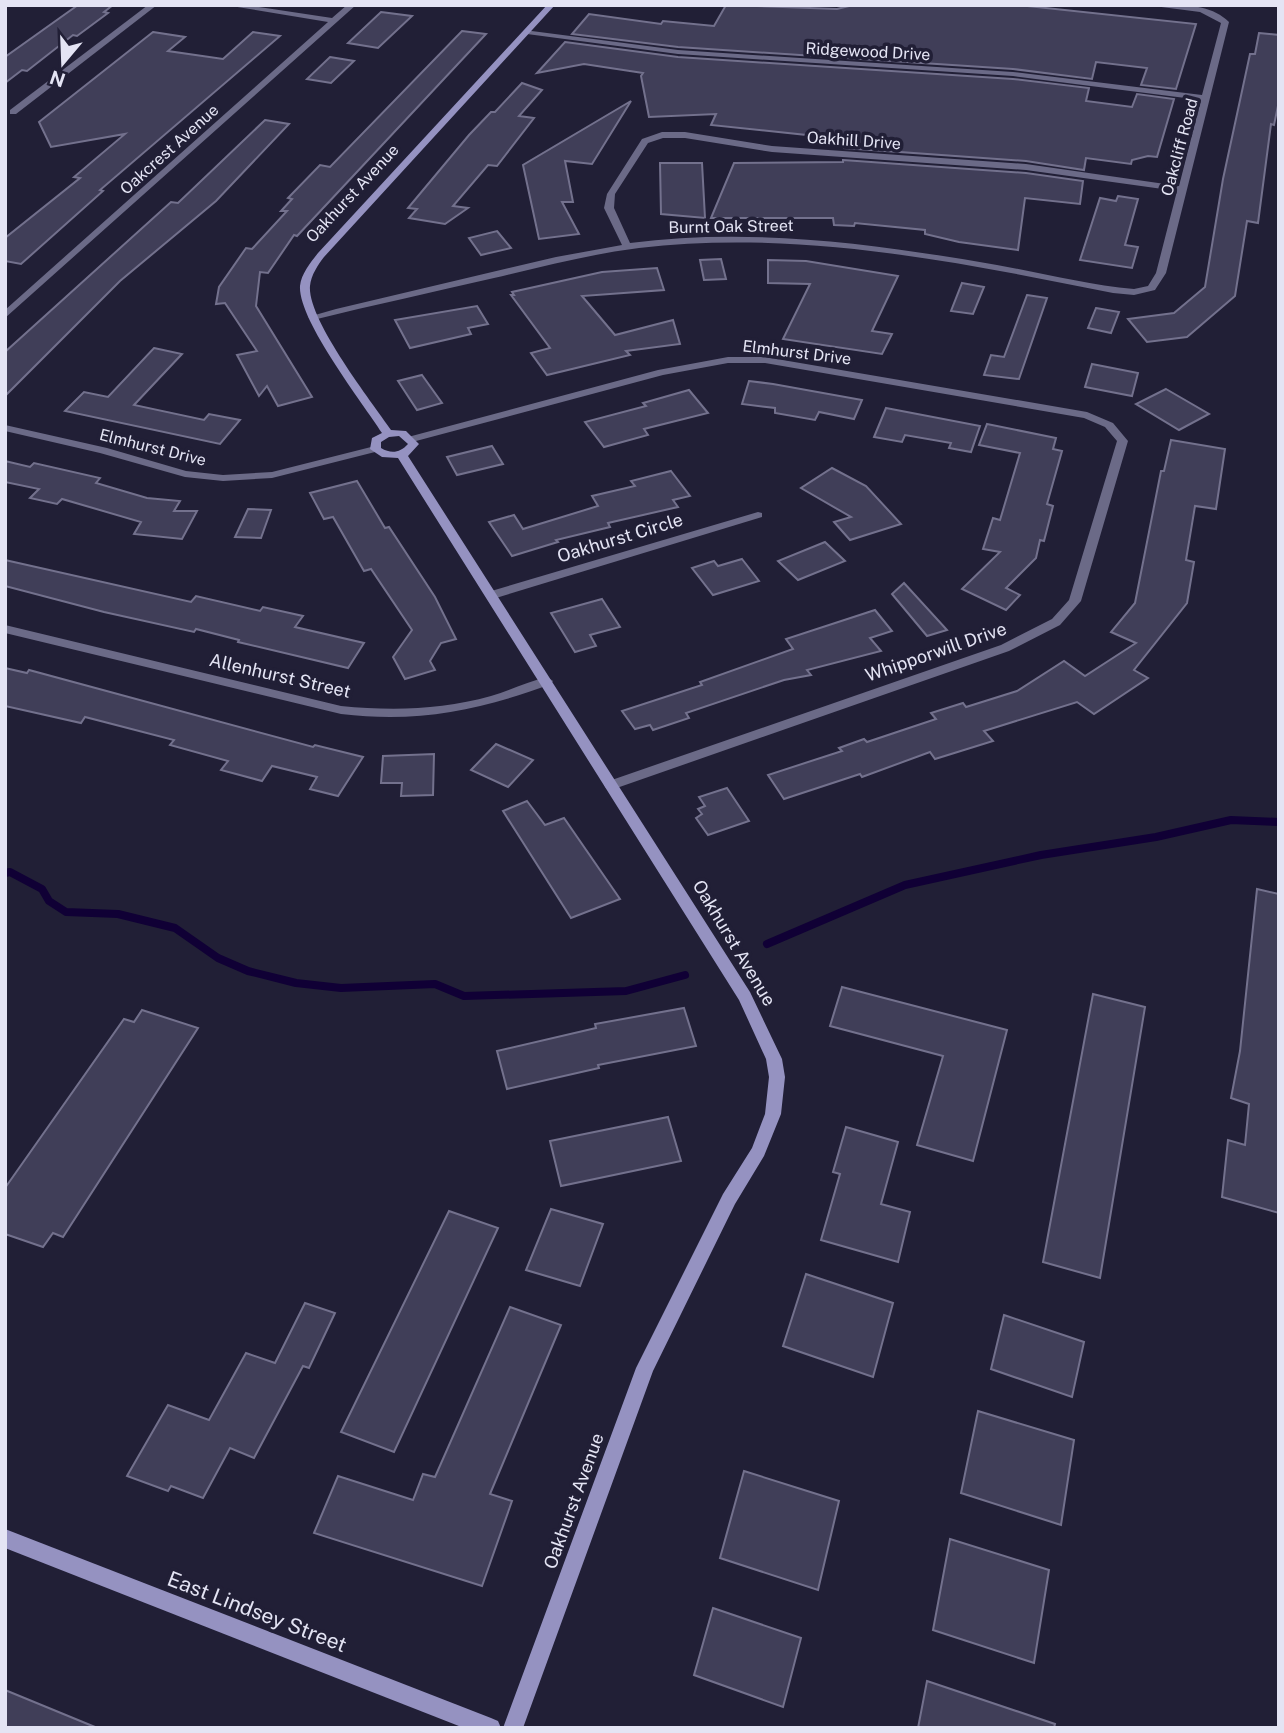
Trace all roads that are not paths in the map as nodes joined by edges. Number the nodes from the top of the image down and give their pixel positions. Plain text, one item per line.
1 (153, 5) edge
2 (229, 5) edge
3 (352, 5) edge
4 (551, 5) edge
5 (1150, 5) edge
6 (334, 21) junction
7 (527, 32) junction
8 (1207, 98) junction
9 (13, 112) dead end
10 (1182, 189) junction
11 (627, 246) junction
12 (1152, 288) joint
13 (5, 315) edge
14 (313, 317) junction
15 (1100, 420) joint
16 (5, 428) edge
17 (388, 434) junction
18 (412, 439) junction
19 (375, 449) junction
20 (401, 454) junction
21 (758, 514) dead end
22 (492, 595) junction
23 (5, 629) edge
24 (547, 681) junction
25 (611, 785) junction
26 (5, 1538) edge
27 (491, 1728) edge
28 (513, 1728) edge

1 - 9 street
2 - 6 street
3 - 6 street, Oakcrest Avenue
4 - 7 street, Oakhurst Avenue
5 - 8 street, Oakcliff Road
6 - 13 street, Oakcrest Avenue
7 - 8 street, Ridgewood Drive
7 - 14 street, Oakhurst Avenue
8 - 10 street, Oakcliff Road
10 - 11 street, Oakhill Drive
10 - 12 street, Oakcliff Road
11 - 12 street, Burnt Oak Street
11 - 14 street, Burnt Oak Street
14 - 17 street, Oakhurst Avenue
15 - 18 street, Elmhurst Drive
15 - 25 street, Whipporwill Drive
16 - 19 street, Elmhurst Drive
17 - 18 street
17 - 19 street
18 - 20 street
19 - 20 street
20 - 22 street, Oakhurst Avenue
21 - 22 street, Oakhurst Circle
22 - 24 street, Oakhurst Avenue
23 - 24 street, Allenhurst Street
24 - 25 street, Oakhurst Avenue
25 - 28 street, Oakhurst Avenue
26 - 27 street, East Lindsey Street

